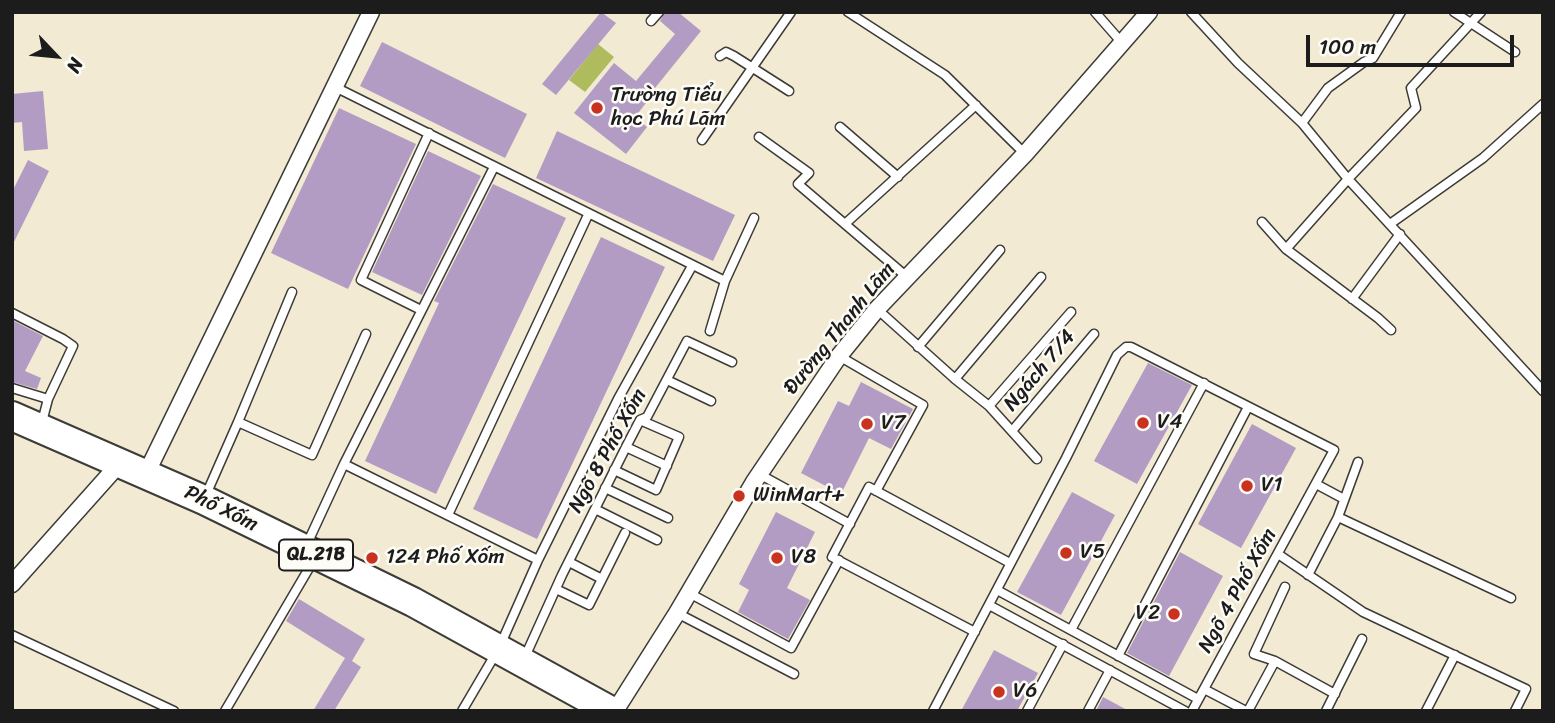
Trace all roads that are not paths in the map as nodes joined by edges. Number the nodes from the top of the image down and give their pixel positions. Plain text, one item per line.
1 (371, 12) edge
2 (659, 12) edge
3 (791, 12) edge
4 (848, 12) edge
5 (1095, 12) edge
6 (1149, 12) edge
7 (1191, 12) edge
8 (1401, 12) edge
9 (1454, 12) edge
10 (1481, 12) edge
11 (651, 21) dead end
12 (1470, 24) junction
13 (1123, 44) junction
14 (1515, 52) dead end
15 (720, 56) dead end
16 (754, 67) junction
17 (333, 86) junction
18 (789, 91) dead end
19 (1543, 104) edge
20 (976, 105) junction
21 (1302, 122) junction
22 (840, 127) dead end
23 (429, 133) junction
24 (759, 137) dead end
25 (702, 140) dead end
26 (1025, 154) junction
27 (494, 167) junction
28 (898, 177) junction
29 (1348, 179) junction
30 (588, 215) junction
31 (754, 218) dead end
32 (1262, 222) dead end
33 (846, 223) junction
34 (1390, 224) junction
35 (1400, 234) junction
36 (1286, 249) junction
37 (1000, 250) dead end
38 (692, 266) junction
39 (907, 277) junction
40 (1041, 277) dead end
41 (725, 282) junction
42 (292, 292) dead end
43 (1352, 299) junction
44 (877, 309) junction
45 (421, 310) junction
46 (12, 313) edge
47 (1071, 313) dead end
48 (1391, 330) dead end
49 (710, 331) dead end
50 (366, 334) dead end
51 (1094, 334) dead end
52 (918, 346) junction
53 (839, 356) junction
54 (732, 362) dead end
55 (955, 379) junction
56 (667, 380) junction
57 (1204, 383) junction
58 (12, 387) edge
59 (1543, 391) edge
60 (48, 399) junction
61 (711, 401) dead end
62 (989, 406) junction
63 (1248, 407) junction
64 (12, 416) edge
65 (640, 420) junction
66 (238, 422) junction
67 (41, 429) junction
68 (1012, 431) junction
69 (626, 447) junction
70 (1037, 459) dead end
71 (1358, 462) dead end
72 (121, 463) junction
73 (344, 464) junction
74 (667, 466) junction
75 (614, 470) junction
76 (146, 474) junction
77 (759, 474) junction
78 (1316, 484) junction
79 (606, 488) junction
80 (876, 491) junction
81 (1344, 499) junction
82 (204, 500) junction
83 (595, 509) junction
84 (447, 515) junction
85 (1338, 517) junction
86 (668, 518) dead end
87 (850, 524) junction
88 (625, 533) dead end
89 (657, 540) dead end
90 (310, 553) junction
91 (1278, 554) junction
92 (538, 560) junction
93 (839, 560) junction
94 (569, 562) junction
95 (1010, 563) junction
96 (1308, 575) junction
97 (602, 579) junction
98 (12, 584) edge
99 (1285, 587) dead end
100 (556, 589) junction
101 (997, 590) junction
102 (689, 593) junction
103 (1511, 598) dead end
104 (989, 605) junction
105 (677, 613) junction
106 (1071, 630) junction
107 (975, 632) junction
108 (12, 635) edge
109 (1362, 639) dead end
110 (1063, 644) junction
111 (511, 655) junction
112 (1455, 655) junction
113 (1118, 656) junction
114 (1275, 661) junction
115 (1110, 670) junction
116 (794, 674) dead end
117 (1203, 689) junction
118 (1335, 694) junction
119 (1198, 699) junction
120 (174, 711) edge
121 (225, 711) edge
122 (462, 711) edge
123 (613, 711) edge
124 (933, 711) edge
125 (1027, 711) edge
126 (1088, 711) edge
127 (1185, 711) edge
128 (1192, 711) edge
129 (1247, 711) edge
130 (1326, 711) edge
131 (1426, 711) edge
132 (1515, 711) edge

1 - 17 street
2 - 11 lane
3 - 16 lane
4 - 20 lane
5 - 13 lane
6 - 13 street, Đường Thanh Lãm
7 - 21 lane
8 - 21 lane
9 - 12 lane
10 - 12 lane
12 - 14 lane
12 - 29 lane
13 - 26 street, Đường Thanh Lãm
15 - 16 lane
16 - 18 lane
16 - 25 lane
17 - 23 lane
17 - 76 street
19 - 34 lane
20 - 26 lane
20 - 28 lane
21 - 29 lane
22 - 28 lane
23 - 27 lane
23 - 45 lane
24 - 33 lane
26 - 39 street, Đường Thanh Lãm
27 - 30 lane
27 - 45 lane
28 - 33 lane
29 - 34 lane
29 - 36 lane
30 - 38 lane
30 - 84 lane
31 - 41 lane
32 - 36 lane
33 - 39 lane
34 - 35 lane
35 - 43 lane
35 - 59 lane
36 - 43 lane
37 - 52 lane
38 - 41 lane
38 - 92 lane
39 - 44 street, Đường Thanh Lãm
40 - 55 lane
41 - 49 lane
42 - 66 lane
43 - 48 lane
44 - 52 lane
44 - 53 street, Đường Thanh Lãm
45 - 73 lane
46 - 60 lane
47 - 62 lane
50 - 66 lane
51 - 68 lane, Ngách 7/4
52 - 55 lane
53 - 77 street, Đường Thanh Lãm
53 - 80 lane
54 - 56 lane, Ngõ 8 Phố Xốm
55 - 62 lane
56 - 61 lane
56 - 65 lane, Ngõ 8 Phố Xốm
57 - 63 lane
57 - 95 lane
57 - 106 lane
58 - 60 lane
60 - 67 lane
62 - 68 lane
63 - 78 lane, Ngõ 4 Phố Xốm
63 - 113 lane
64 - 67 highway, Phố Xốm / QL.21B
65 - 69 lane, Ngõ 8 Phố Xốm
65 - 74 lane
66 - 82 lane
67 - 72 highway, Phố Xốm / QL.21B
68 - 70 lane
69 - 74 lane
69 - 75 lane, Ngõ 8 Phố Xốm
71 - 81 lane
72 - 76 highway, Phố Xốm / QL.21B
72 - 98 street
73 - 84 lane
73 - 90 lane
74 - 75 lane
75 - 79 lane, Ngõ 8 Phố Xốm
76 - 82 highway, Phố Xốm / QL.21B
77 - 87 lane
77 - 102 street, Đường Thanh Lãm
78 - 81 lane
78 - 91 lane, Ngõ 4 Phố Xốm
79 - 83 lane, Ngõ 8 Phố Xốm
79 - 86 lane
80 - 87 lane
80 - 95 lane
81 - 85 lane
82 - 90 highway, Phố Xốm / QL.21B
83 - 89 lane
83 - 94 lane, Ngõ 8 Phố Xốm
84 - 92 lane
85 - 96 lane
85 - 103 lane
87 - 93 lane
88 - 97 lane
90 - 111 highway, Phố Xốm / QL.21B
90 - 121 lane
91 - 96 lane
91 - 117 lane, Ngõ 4 Phố Xốm
92 - 111 lane
93 - 102 lane
93 - 107 lane
94 - 97 lane
94 - 100 lane, Ngõ 8 Phố Xốm
95 - 101 lane
96 - 112 lane
97 - 100 lane
99 - 114 lane
100 - 111 lane, Ngõ 8 Phố Xốm
101 - 104 lane
101 - 106 lane
102 - 105 street, Đường Thanh Lãm
104 - 107 lane
104 - 110 lane
105 - 116 lane
105 - 123 street, Đường Thanh Lãm
106 - 113 lane
107 - 124 lane
108 - 120 lane
109 - 118 lane
110 - 115 lane
110 - 125 lane
111 - 122 lane
111 - 123 highway, Phố Xốm / QL.21B
112 - 131 lane
112 - 132 lane
113 - 119 lane
114 - 118 lane
114 - 129 lane
115 - 126 lane
115 - 127 lane
117 - 119 lane, Ngõ 4 Phố Xốm
117 - 129 lane
118 - 130 lane
119 - 128 lane, Ngõ 4 Phố Xốm

